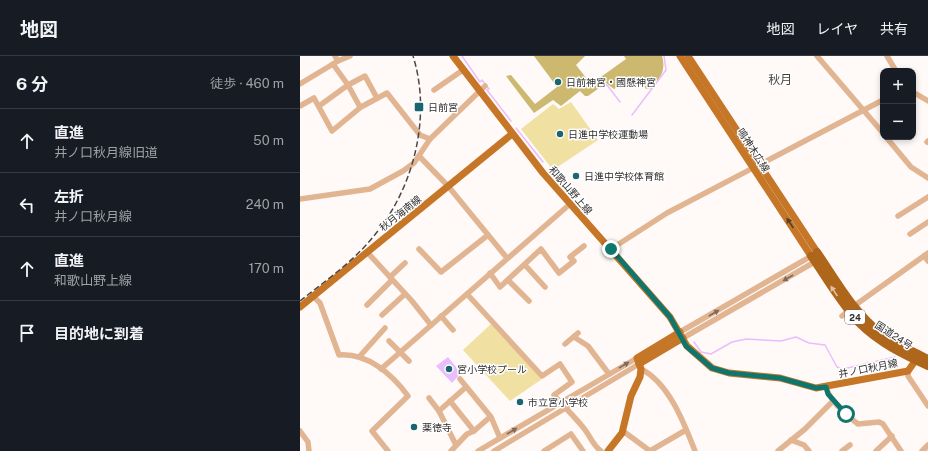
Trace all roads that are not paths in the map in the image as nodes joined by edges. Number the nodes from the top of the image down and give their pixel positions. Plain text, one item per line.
1 (350, 56) edge
2 (453, 56) edge
3 (680, 56) edge
4 (688, 56) edge
5 (817, 56) edge
6 (887, 56) edge
7 (335, 60) edge
8 (894, 68) edge
9 (464, 70) junction
10 (300, 84) edge
11 (348, 85) junction
12 (485, 86) dead end
13 (434, 90) dead end
14 (479, 92) junction
15 (916, 94) edge
16 (377, 98) junction
17 (928, 101) edge
18 (880, 102) edge
19 (300, 106) edge
20 (318, 106) junction
21 (360, 108) junction
22 (864, 110) junction
23 (880, 129) edge
24 (512, 134) junction
25 (430, 139) junction
26 (888, 140) edge
27 (419, 156) junction
28 (757, 166) junction
29 (928, 178) edge
30 (448, 186) junction
31 (928, 197) edge
32 (300, 199) edge
33 (570, 204) junction
34 (898, 216) dead end
35 (928, 222) edge
36 (488, 234) junction
37 (910, 234) dead end
38 (584, 246) dead end
39 (611, 249) junction
40 (419, 250) dead end
41 (367, 252) junction
42 (927, 256) edge
43 (816, 257) junction
44 (507, 258) junction
45 (405, 263) dead end
46 (525, 265) junction
47 (490, 273) junction
48 (391, 279) junction
49 (508, 280) junction
50 (545, 287) dead end
51 (405, 294) junction
52 (466, 294) junction
53 (313, 296) junction
54 (529, 301) dead end
55 (367, 305) dead end
56 (300, 307) edge
57 (851, 308) junction
58 (382, 315) dead end
59 (441, 316) junction
60 (842, 316) dead end
61 (430, 325) junction
62 (385, 328) dead end
63 (453, 330) dead end
64 (682, 335) junction
65 (389, 341) dead end
66 (565, 344) dead end
67 (399, 351) junction
68 (360, 356) junction
69 (917, 358) junction
70 (928, 359) edge
71 (409, 361) dead end
72 (639, 363) junction
73 (928, 366) edge
74 (381, 369) junction
75 (908, 371) junction
76 (609, 374) junction
77 (460, 379) dead end
78 (466, 387) junction
79 (826, 387) junction
80 (429, 398) dead end
81 (450, 401) junction
82 (833, 401) junction
83 (560, 403) junction
84 (928, 406) edge
85 (565, 409) junction
86 (439, 411) junction
87 (490, 417) junction
88 (686, 430) junction
89 (300, 431) edge
90 (474, 431) junction
91 (623, 431) junction
92 (892, 436) junction
93 (500, 438) junction
94 (791, 440) junction
95 (928, 444) edge
96 (456, 445) junction
97 (850, 445) dead end
98 (386, 450) edge
99 (310, 451) edge
100 (451, 451) edge
101 (478, 451) edge
102 (494, 451) edge
103 (544, 451) edge
104 (582, 451) edge
105 (601, 451) edge
106 (608, 451) edge
107 (650, 451) edge
108 (695, 451) edge
109 (778, 451) edge
110 (809, 451) edge
111 (842, 451) edge
112 (876, 451) edge
113 (901, 451) edge
114 (922, 451) edge

1 - 7 street
2 - 9 main road, 和歌山野上線
3 - 28 main road, 鳴神木広線
4 - 28 main road, 鳴神木広線
5 - 22 street
6 - 8 street
7 - 10 street
7 - 11 street
9 - 13 street
9 - 14 main road, 和歌山野上線
11 - 16 street
11 - 20 street
11 - 21 street
12 - 14 street
14 - 24 main road, 和歌山野上線
14 - 25 street
15 - 17 street
16 - 21 street
16 - 25 street
18 - 22 street
19 - 20 street
20 - 21 street
22 - 23 street
22 - 28 street
24 - 30 main road, 秋月海南線
24 - 33 main road, 和歌山野上線
25 - 27 street
26 - 29 street
27 - 30 street
27 - 32 street
28 - 39 street
28 - 43 main road, 鳴神木広線
30 - 36 street
30 - 41 main road, 秋月海南線
31 - 34 street
33 - 39 main road, 和歌山野上線
33 - 44 street
35 - 37 street
36 - 40 street
36 - 44 street
38 - 46 street
39 - 64 main road, 和歌山野上線
41 - 48 street
41 - 53 main road, 秋月海南線
42 - 57 street
43 - 57 highway, 国道24号 / 24
43 - 64 street
44 - 47 street
45 - 48 street
46 - 49 street
46 - 50 street
47 - 49 street
47 - 52 street
48 - 51 street
48 - 55 street
49 - 54 street
51 - 58 street
51 - 61 street
52 - 59 street
52 - 83 street
53 - 56 main road, 秋月海南線
53 - 68 street
57 - 60 street
57 - 69 highway, 国道24号 / 24
59 - 61 street
59 - 63 street
61 - 67 street
62 - 68 street
64 - 72 main road
64 - 79 main road, 井ノ口秋月線
65 - 67 street
66 - 76 street
67 - 71 street
67 - 74 street
68 - 74 street
69 - 70 highway, 国道24号 / 24
69 - 73 highway, 国道24号 / 24
69 - 75 main road, 井ノ口秋月線
76 -> 72 street
72 - 85 street
72 - 88 street
72 - 91 main road
74 - 98 street
75 - 79 main road, 井ノ口秋月線
75 - 84 street
76 - 83 street
77 - 78 street
78 - 81 street
78 - 87 street
79 - 82 street
80 - 86 street
81 - 86 street
81 - 90 street
82 - 92 street
82 - 94 street
83 - 85 street
93 -> 83 street
85 - 102 street
85 - 105 street
86 - 96 street
87 - 90 street
87 - 93 street
88 - 107 street
88 - 108 street
89 - 99 street
90 - 96 street
91 - 106 main road
91 - 107 street
92 - 112 street
92 - 113 street
93 - 101 street
94 - 109 street
94 - 110 street
95 - 114 street
96 - 100 street
97 - 111 street
103 - 104 street

